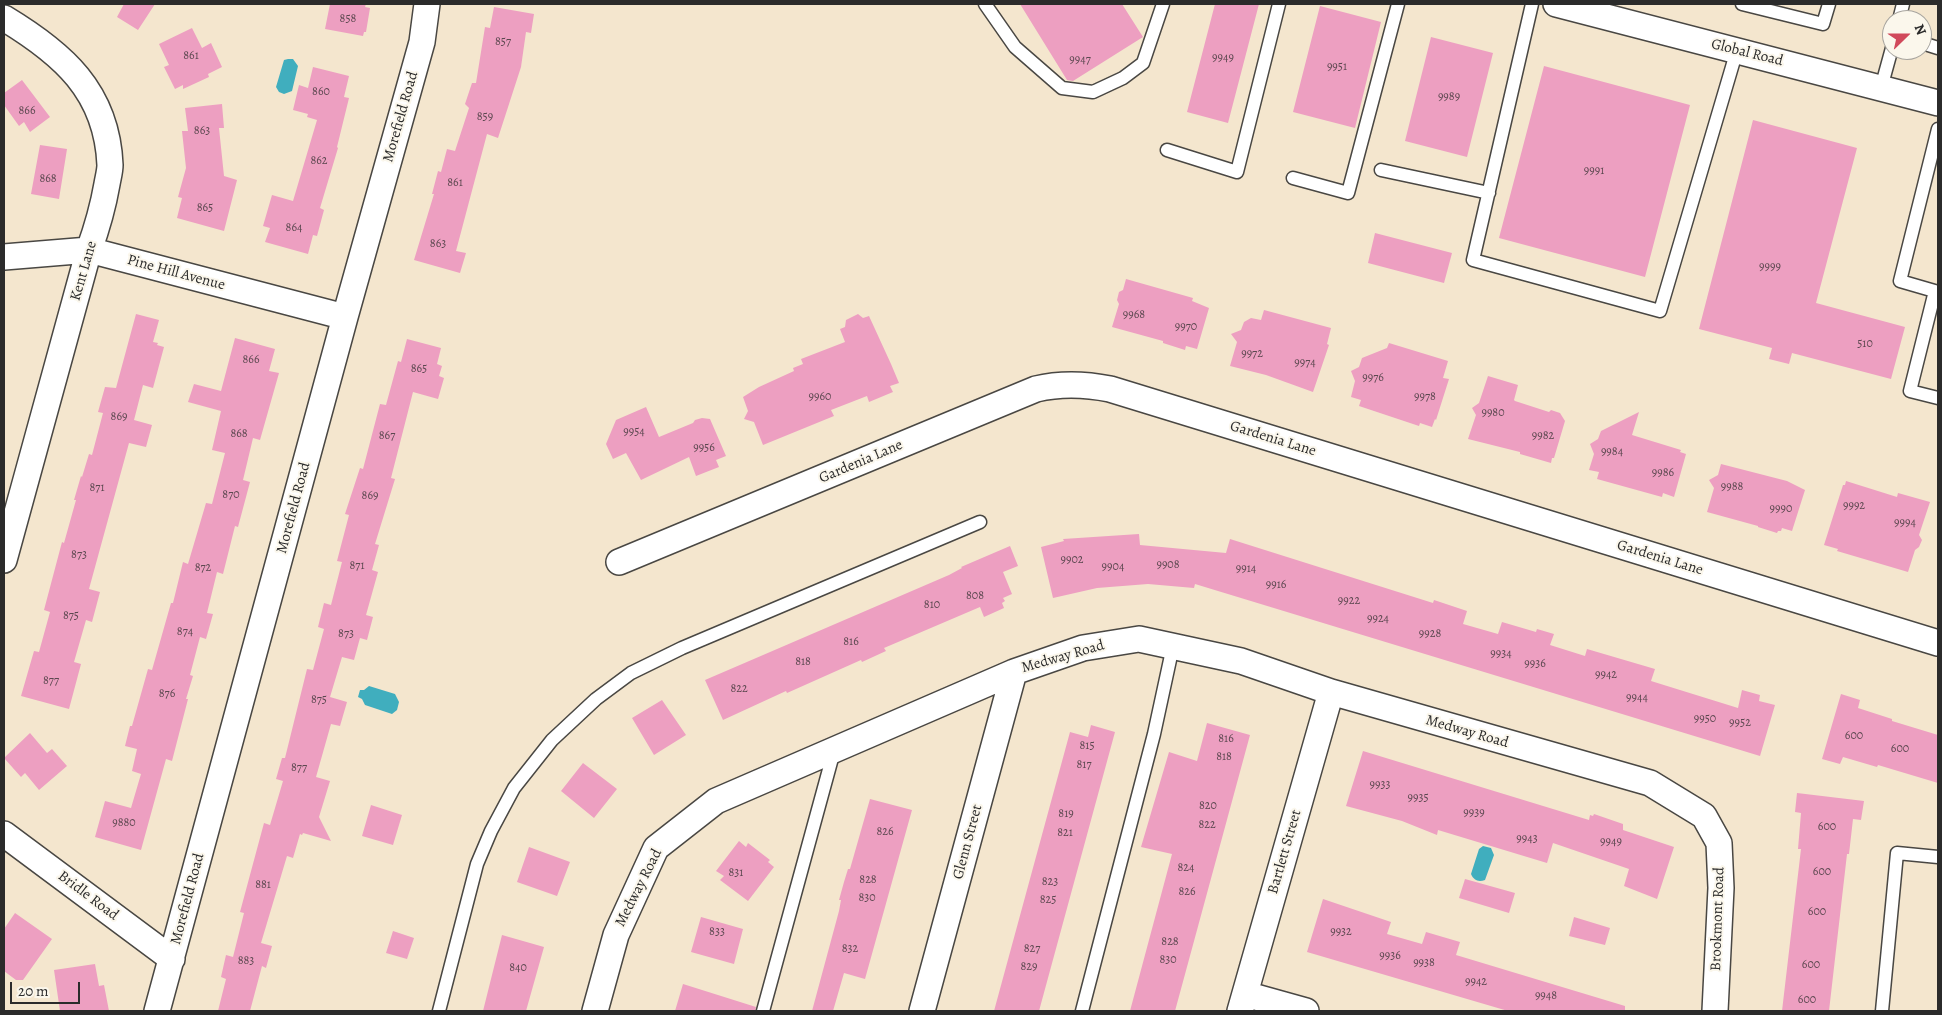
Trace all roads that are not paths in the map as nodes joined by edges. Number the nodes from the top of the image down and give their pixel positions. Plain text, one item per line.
1 (427, 4) edge
2 (985, 4) edge
3 (1162, 4) edge
4 (1279, 4) edge
5 (1398, 4) edge
6 (1532, 4) edge
7 (1556, 4) edge
8 (1742, 4) edge
9 (1828, 4) edge
10 (4, 18) edge
11 (1737, 50) junction
12 (1889, 60) edge
13 (1882, 88) junction
14 (1938, 103) edge
15 (1938, 129) edge
16 (1167, 150) dead end
17 (1381, 170) dead end
18 (1293, 178) dead end
19 (1489, 192) junction
20 (90, 250) junction
21 (4, 257) edge
22 (1937, 292) edge
23 (345, 317) junction
24 (1938, 398) edge
25 (980, 522) dead end
26 (4, 560) edge
27 (619, 562) dead end
28 (1938, 643) edge
29 (1173, 646) junction
30 (1014, 672) junction
31 (1331, 692) junction
32 (834, 749) junction
33 (1711, 829) joint
34 (4, 834) edge
35 (1938, 857) edge
36 (172, 959) junction
37 (1242, 1003) edge
38 (157, 1011) edge
39 (439, 1011) edge
40 (595, 1011) edge
41 (762, 1011) edge
42 (922, 1011) edge
43 (1082, 1011) edge
44 (1306, 1011) edge
45 (1715, 1011) edge
46 (1882, 1011) edge

1 - 23 street, Morefield Road
2 - 3 lane
4 - 16 lane
5 - 18 lane
6 - 19 lane
7 - 11 street, Global Road
8 - 9 lane
10 - 20 street, Kent Lane
11 - 13 street, Global Road
11 - 19 lane
12 - 13 lane
13 - 14 street, Global Road
15 - 22 lane
17 - 19 lane
20 - 21 street, Pine Hill Avenue
20 - 23 street, Pine Hill Avenue
20 - 26 street, Kent Lane
22 - 24 lane
23 - 36 street, Morefield Road
25 - 39 lane
27 - 28 street, Gardenia Lane
29 - 30 street, Medway Road
29 - 31 street, Medway Road
29 - 43 lane
30 - 32 street, Medway Road
30 - 42 street, Glenn Street
31 - 33 street, Medway Road
31 - 37 street, Bartlett Street
32 - 40 street, Medway Road
32 - 41 lane
33 - 45 street, Brookmont Road
34 - 36 street, Bridle Road
35 - 46 lane
36 - 38 street, Morefield Road
37 - 44 street

